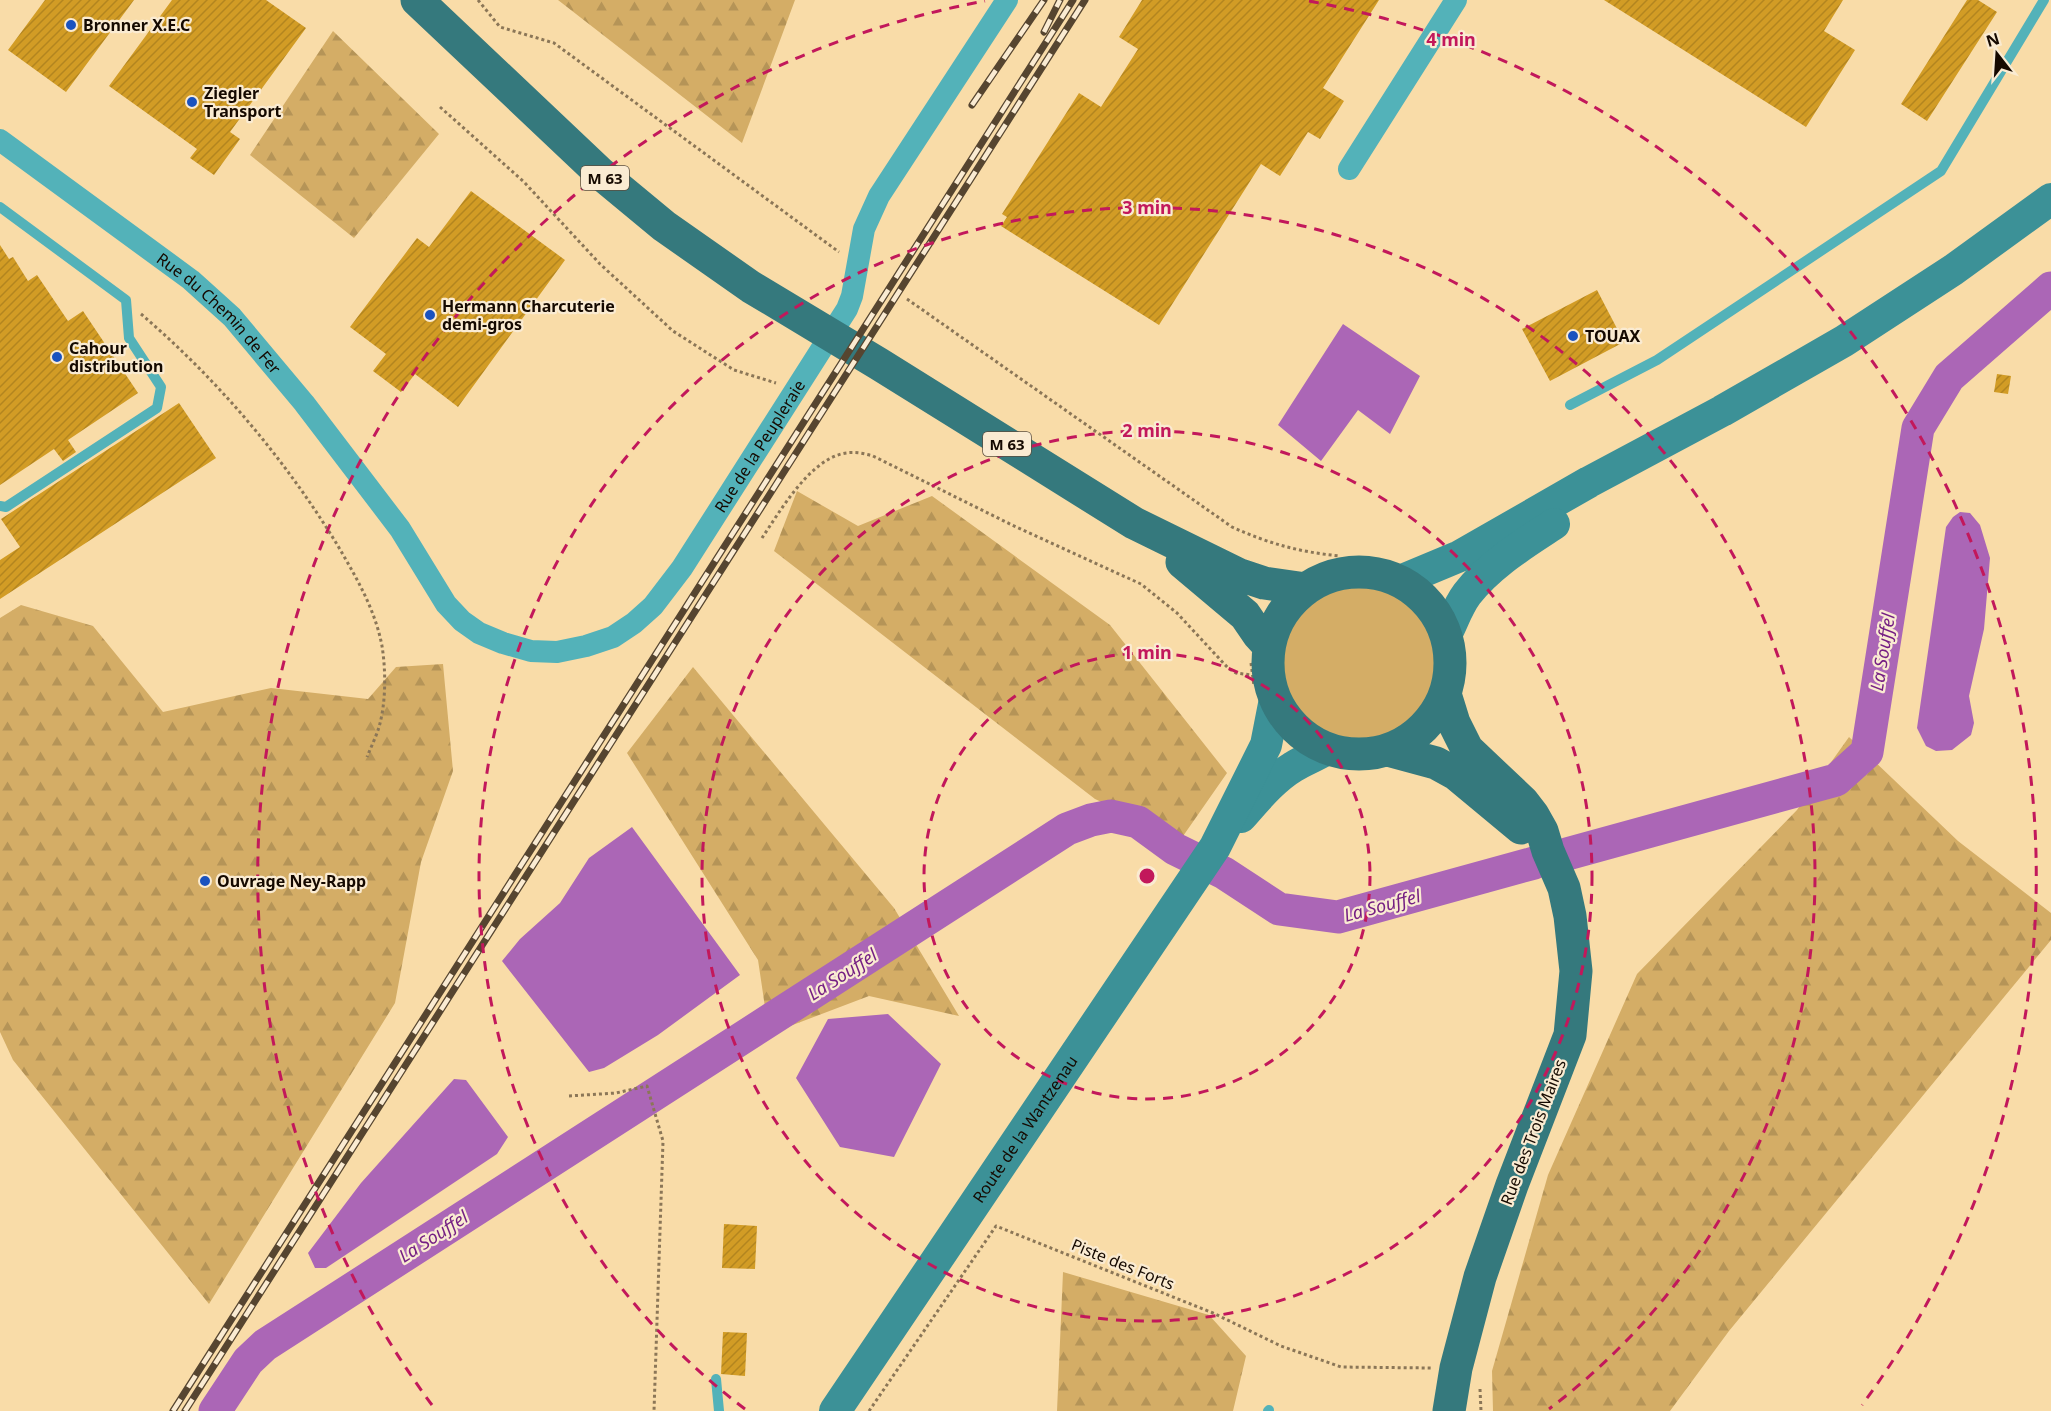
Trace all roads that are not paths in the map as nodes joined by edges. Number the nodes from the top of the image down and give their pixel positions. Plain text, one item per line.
1 (417, 0) edge
2 (1007, 0) edge
3 (1456, 0) edge
4 (2044, 0) edge
5 (0, 140) edge
6 (1349, 169) dead end
7 (2051, 179) edge
8 (2051, 199) edge
9 (0, 207) edge
10 (2001, 235) junction
11 (1570, 405) dead end
12 (1722, 411) junction
13 (0, 506) edge
14 (1134, 523) junction
15 (400, 529) joint
16 (1400, 581) junction
17 (1306, 589) junction
18 (1446, 635) junction
19 (1260, 652) junction
20 (1445, 694) junction
21 (1265, 698) junction
22 (1327, 749) junction
23 (1388, 750) junction
24 (1548, 851) junction
25 (1207, 858) junction
26 (716, 1379) dead end
27 (719, 1411) edge
28 (835, 1411) edge
29 (1449, 1411) edge

1 - 14 main road, M 63
2 - 15 street, Rue de la Peupleraie
3 - 6 street
4 - 11 lane
5 - 15 street, Rue du Chemin de Fer
7 - 10 main road
8 - 10 main road
9 - 13 lane
10 - 12 main road
12 - 16 main road
12 - 18 main road
14 - 17 main road, M 63
14 - 19 main road, M 63
16 - 17 main road
16 - 18 main road
17 - 19 main road
18 - 20 main road
19 - 21 main road
20 - 23 main road
20 - 24 main road, Rue des Trois Maires
21 - 22 main road
21 - 25 main road, Route de la Wantzenau
22 - 23 main road
22 - 25 main road, Route de la Wantzenau
23 - 24 main road, Rue des Trois Maires
24 - 29 main road, Rue des Trois Maires
25 - 28 main road, Route de la Wantzenau
26 - 27 lane

